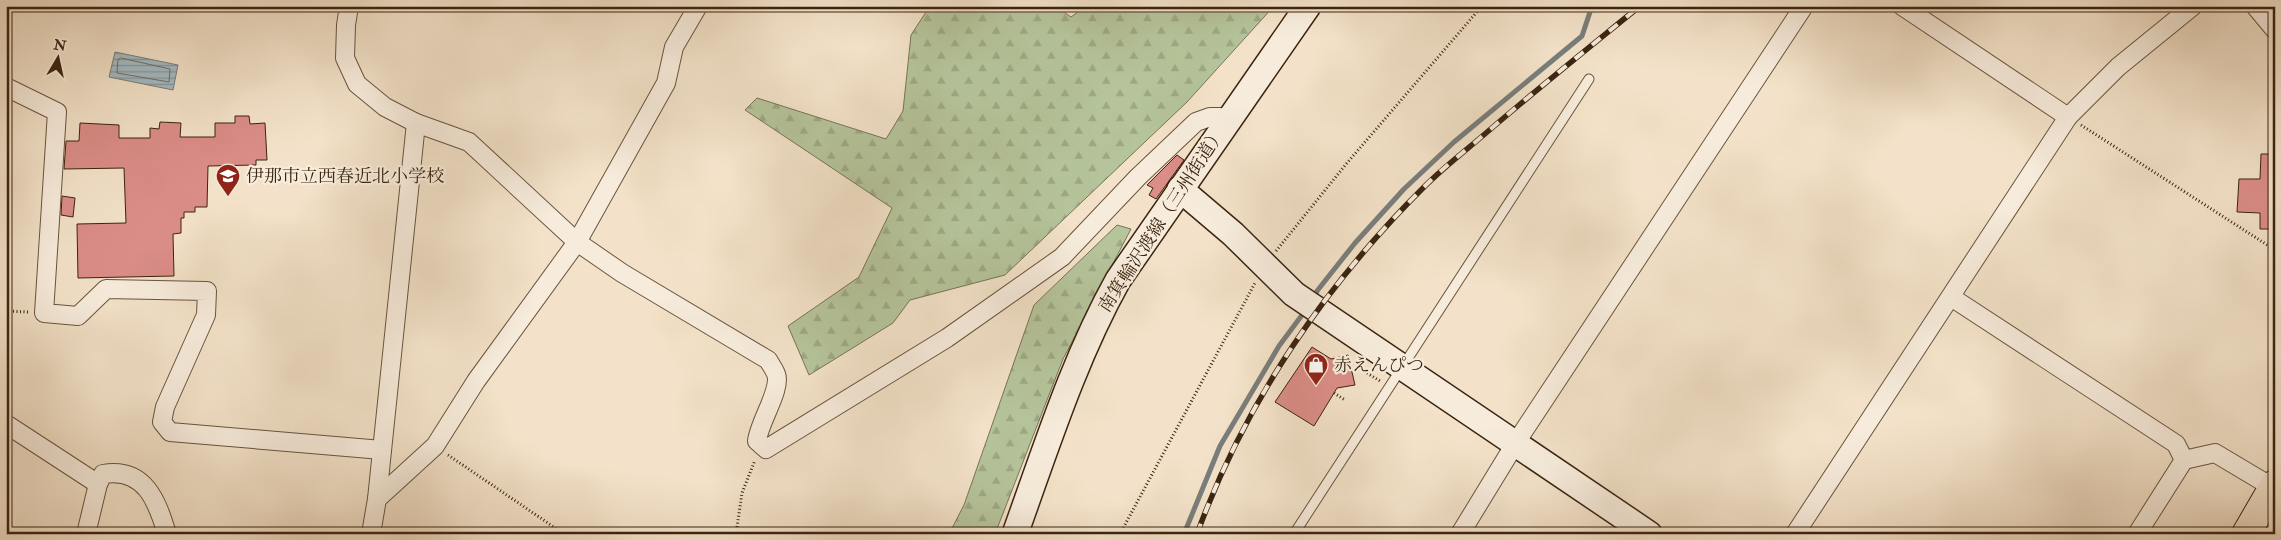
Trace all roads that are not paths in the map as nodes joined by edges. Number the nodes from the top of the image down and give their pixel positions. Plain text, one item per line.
1 (349, 6) edge
2 (698, 6) edge
3 (1308, 6) edge
4 (1804, 6) edge
5 (1902, 6) edge
6 (2193, 6) edge
7 (2255, 6) edge
8 (2275, 30) edge
9 (1589, 79) dead end
10 (6, 87) edge
11 (2068, 117) junction
12 (1227, 121) junction
13 (416, 124) junction
14 (1180, 190) junction
15 (577, 242) junction
16 (1951, 297) junction
17 (1401, 368) junction
18 (6, 424) edge
19 (1515, 444) junction
20 (382, 450) junction
21 (2184, 460) junction
22 (98, 484) junction
23 (2274, 485) edge
24 (377, 500) junction
25 (86, 534) edge
26 (167, 534) edge
27 (371, 534) edge
28 (1015, 534) edge
29 (1294, 534) edge
30 (1460, 534) edge
31 (1649, 534) edge
32 (1795, 534) edge
33 (2137, 534) edge
34 (2246, 534) edge

1 - 13 street
2 - 15 street
3 - 12 main road, 南箕輪沢渡線（三州街道）
4 - 19 street
5 - 11 street
6 - 11 street
7 - 8 street
9 - 17 lane
10 - 20 street
11 - 16 street
12 - 14 main road, 南箕輪沢渡線（三州街道）
12 - 15 street
13 - 15 street
13 - 20 street
14 - 17 main road
14 - 28 main road, 南箕輪沢渡線（三州街道）
15 - 24 street
16 - 21 street
16 - 32 street
17 - 19 main road
17 - 29 lane
18 - 22 street
19 - 30 street
19 - 31 main road
20 - 24 street
21 - 23 street
21 - 33 street
22 - 25 street
22 - 26 street
23 - 34 highway
24 - 27 street

